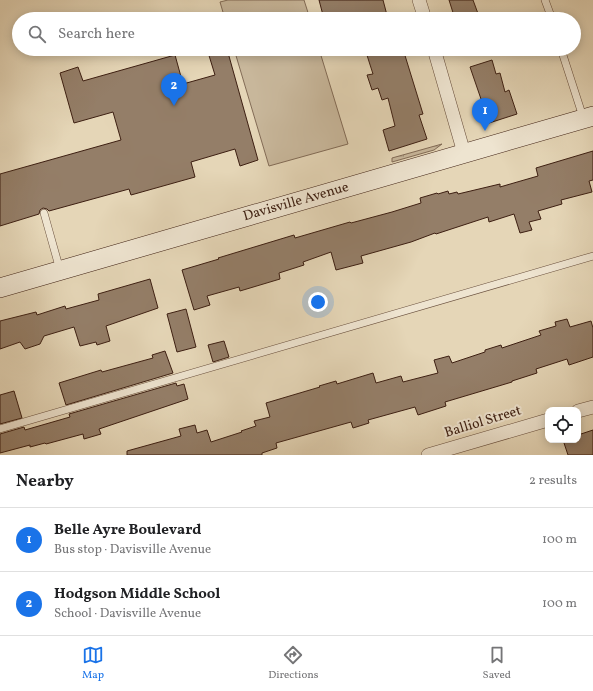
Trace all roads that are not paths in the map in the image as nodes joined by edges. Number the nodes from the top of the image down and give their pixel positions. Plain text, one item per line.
1 (419, 0) edge
2 (545, 0) edge
3 (423, 12) edge
4 (549, 12) edge
5 (436, 56) edge
6 (564, 56) edge
7 (588, 117) edge
8 (464, 153) junction
9 (44, 213) dead end
10 (593, 256) edge
11 (60, 271) junction
12 (0, 288) edge
13 (593, 407) edge
14 (581, 410) edge
15 (545, 421) edge
16 (0, 429) edge
17 (428, 455) edge

1 - 3 street
2 - 4 lane
5 - 8 street
6 - 7 lane
7 - 8 street, Davisville Avenue
8 - 11 street, Davisville Avenue
9 - 11 lane
10 - 16 lane
11 - 12 street, Davisville Avenue
13 - 14 street
15 - 17 street, Balliol Street

